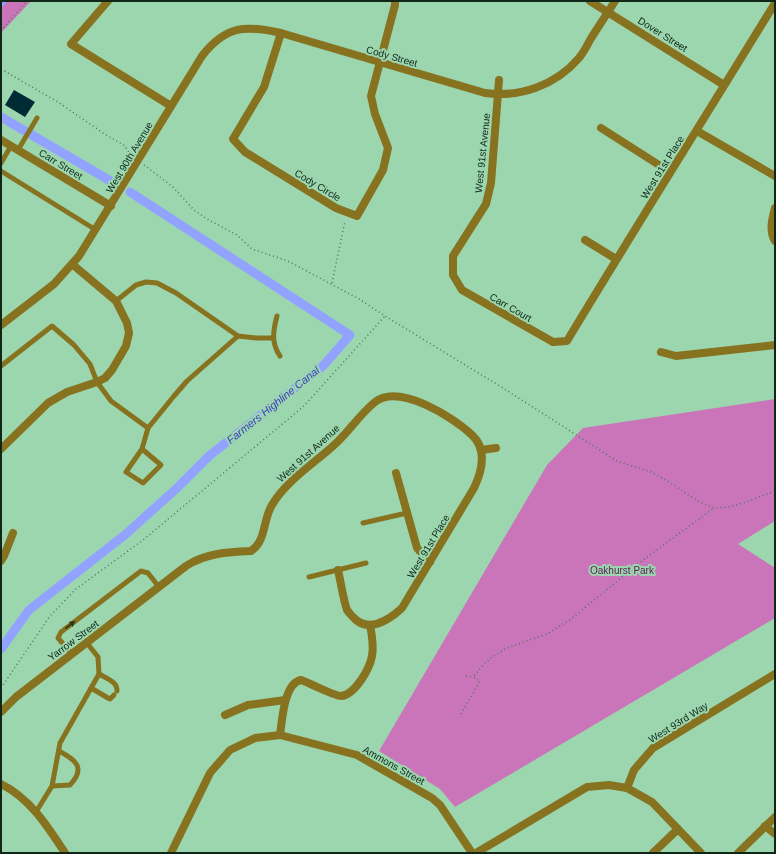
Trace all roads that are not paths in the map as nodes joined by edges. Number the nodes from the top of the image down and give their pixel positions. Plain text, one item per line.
1 (108, 1) edge
2 (395, 1) edge
3 (590, 1) edge
4 (615, 1) edge
5 (775, 3) edge
6 (608, 12) junction
7 (281, 33) junction
8 (380, 63) junction
9 (499, 80) dead end
10 (724, 85) junction
11 (498, 95) junction
12 (171, 106) junction
13 (37, 118) dead end
14 (601, 128) dead end
15 (697, 131) junction
16 (1, 140) edge
17 (11, 146) junction
18 (18, 150) junction
19 (1, 163) edge
20 (1, 171) edge
21 (670, 172) junction
22 (775, 176) edge
23 (111, 206) junction
24 (775, 208) edge
25 (96, 230) junction
26 (585, 240) dead end
27 (775, 241) edge
28 (616, 259) junction
29 (72, 264) junction
30 (453, 275) joint
31 (116, 301) junction
32 (277, 316) dead end
33 (1, 325) edge
34 (238, 336) junction
35 (273, 338) junction
36 (567, 341) joint
37 (775, 345) edge
38 (660, 352) dead end
39 (280, 356) dead end
40 (1, 366) edge
41 (97, 382) junction
42 (148, 428) junction
43 (496, 448) dead end
44 (1, 449) edge
45 (142, 449) junction
46 (481, 450) junction
47 (396, 473) dead end
48 (407, 512) junction
49 (363, 523) dead end
50 (13, 533) dead end
51 (1, 561) edge
52 (430, 562) junction
53 (366, 563) dead end
54 (338, 570) junction
55 (310, 577) dead end
56 (159, 587) junction
57 (370, 625) junction
58 (87, 643) junction
59 (72, 654) junction
60 (99, 674) junction
61 (775, 674) edge
62 (91, 688) junction
63 (285, 700) junction
64 (1, 712) edge
65 (225, 715) dead end
66 (280, 735) junction
67 (59, 751) junction
68 (1, 784) edge
69 (52, 786) junction
70 (627, 788) junction
71 (36, 812) junction
72 (775, 817) edge
73 (765, 826) junction
74 (678, 829) junction
75 (775, 834) edge
76 (65, 853) edge
77 (171, 853) edge
78 (472, 853) edge
79 (476, 853) edge
80 (653, 853) edge
81 (701, 853) edge
82 (738, 853) edge

1 - 12 street
2 - 8 street
3 - 6 street, Dover Street
4 - 6 street
5 - 10 street, West 91st Place
6 - 10 street, Dover Street
6 - 11 street
7 - 8 street, Cody Street
7 - 8 street, Cody Circle
7 - 12 street, West 90th Avenue
8 - 11 street, Cody Street
9 - 11 street, West 91st Avenue
10 - 15 street, West 91st Place
11 - 30 street, West 91st Avenue
12 - 23 street, West 90th Avenue
13 - 18 lane
14 - 21 street
15 - 21 street, West 91st Place
15 - 22 street
16 - 17 street, Carr Street
17 - 18 street, Carr Street
17 - 19 lane
18 - 23 street, Carr Street
20 - 25 lane
21 - 28 street, West 91st Place
23 - 25 street, West 90th Avenue
24 - 27 street
25 - 29 street, West 90th Avenue
26 - 28 street
28 - 36 street, West 91st Place
29 - 31 street
29 - 33 street, West 90th Avenue
30 - 36 street, Carr Court
31 - 34 lane
31 - 41 street
32 - 35 lane
34 - 35 lane
34 - 42 lane
35 - 39 lane
37 - 38 street
40 - 41 lane
41 - 42 lane
41 - 44 street
42 - 45 lane
43 - 46 street
45 - 45 lane
46 - 52 street, West 91st Place
46 - 56 street, West 91st Avenue
47 - 48 street
48 - 49 lane
48 - 52 street
50 - 51 street
52 - 57 street, West 91st Place
53 - 54 lane
54 - 55 lane
54 - 57 street
56 - 58 street, Yarrow Street
59 -> 56 lane
57 - 63 street
58 - 59 street, Yarrow Street
58 - 60 lane
59 - 64 street, Yarrow Street
60 - 62 lane
60 - 62 lane
61 - 70 street, West 93rd Way
62 - 67 lane
63 - 65 street
63 - 66 street
66 - 77 street, Ammons Street
66 - 78 street, Ammons Street
67 - 69 lane
67 - 69 lane
68 - 71 street
69 - 71 lane
70 - 74 street
70 - 79 street
71 - 76 street
72 - 73 street
73 - 75 street
73 - 82 street
74 - 80 street
74 - 81 street

